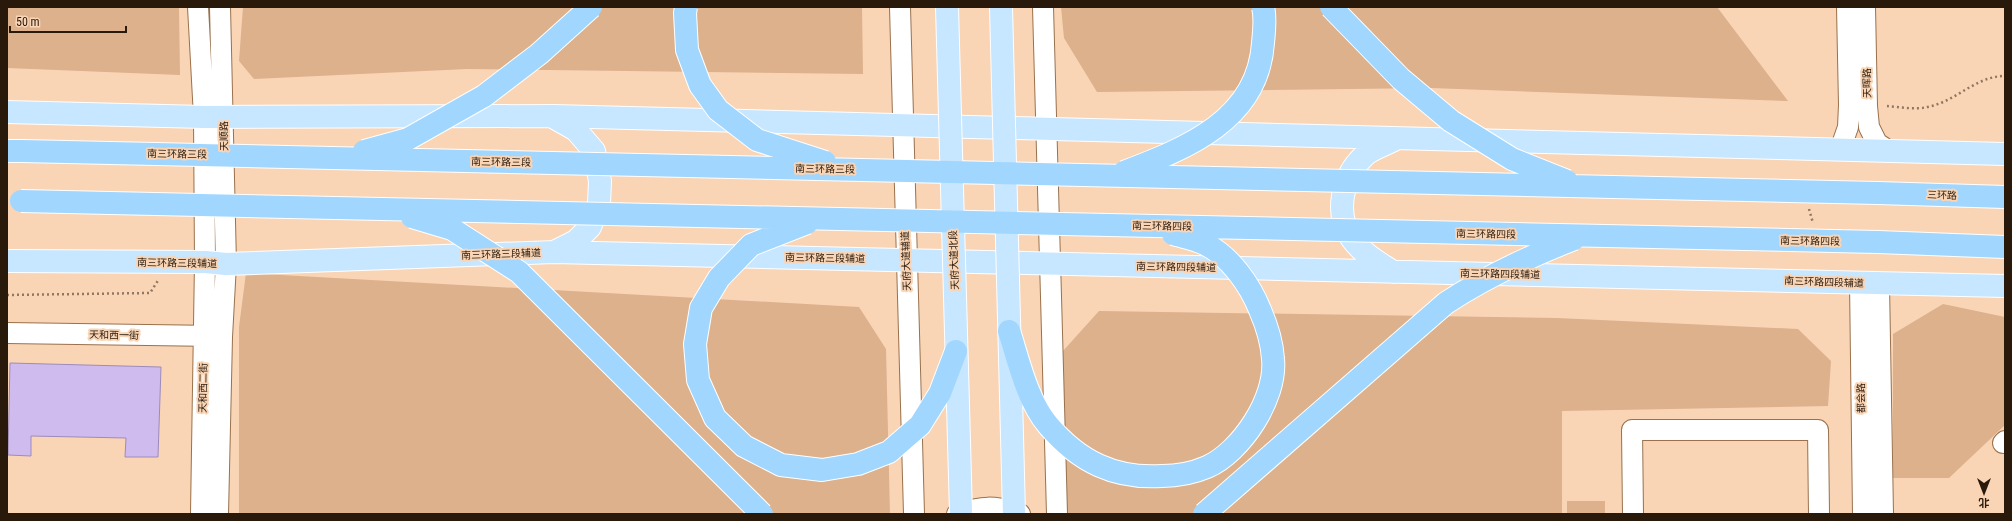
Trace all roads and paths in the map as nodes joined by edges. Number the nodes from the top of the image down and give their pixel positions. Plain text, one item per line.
1 (198, 7) edge
2 (220, 7) edge
3 (592, 7) edge
4 (686, 7) edge
5 (900, 7) edge
6 (940, 7) edge
7 (947, 7) edge
8 (1000, 7) edge
9 (1012, 7) edge
10 (1043, 7) edge
11 (1263, 7) edge
12 (1331, 7) edge
13 (1847, 7) edge
14 (1865, 7) edge
15 (948, 28) junction
16 (1002, 41) junction
17 (2005, 76) edge
18 (1887, 106) dead end
19 (7, 112) edge
20 (553, 116) junction
21 (214, 117) junction
22 (903, 126) junction
23 (1047, 129) junction
24 (1397, 139) junction
25 (1840, 150) junction
26 (14, 151) edge
27 (1889, 151) junction
28 (2005, 154) edge
29 (340, 158) junction
30 (847, 169) junction
31 (1114, 175) junction
32 (1581, 186) junction
33 (2005, 197) edge
34 (14, 201) edge
35 (1808, 203) dead end
36 (386, 209) junction
37 (822, 219) junction
38 (1814, 224) dead end
39 (1150, 226) junction
40 (1583, 236) junction
41 (2005, 246) edge
42 (554, 252) junction
43 (7, 260) edge
44 (906, 260) junction
45 (171, 262) junction
46 (996, 262) joint
47 (216, 263) junction
48 (1050, 264) junction
49 (1393, 272) junction
50 (1869, 283) junction
51 (2005, 286) edge
52 (7, 295) edge
53 (1009, 331) junction
54 (7, 333) edge
55 (213, 336) junction
56 (956, 351) junction
57 (201, 514) edge
58 (218, 514) edge
59 (762, 514) edge
60 (914, 514) edge
61 (957, 514) edge
62 (960, 514) edge
63 (1014, 514) edge
64 (1020, 514) edge
65 (1057, 514) edge
66 (1204, 514) edge
67 (1633, 514) edge
68 (1819, 514) edge
69 (1863, 514) edge
70 (1883, 514) edge

1 - 21 street, 天顺路
2 - 21 street, 天顺路
3 - 29 highway, bridge
4 - 30 highway, bridge
5 - 22 street, 天府大道辅道
6 - 15 highway, bridge
7 - 15 main road, 天府大道北段, bridge
8 - 16 main road, bridge
9 - 16 highway
10 - 23 street
11 - 31 highway, bridge
12 - 32 highway, bridge
13 - 25 street, 天晖路
14 - 27 street, 天晖路
15 - 56 main road, 天府大道北段, bridge
16 - 53 main road, bridge
17 - 18 path
19 - 21 main road
20 - 21 main road
20 - 22 main road
20 - 42 main road
21 - 47 street, 天顺路
22 - 23 main road
22 - 44 street, 天府大道辅道
23 - 24 main road
23 - 48 street
24 - 25 main road
24 - 49 main road
25 - 27 main road
26 - 29 highway, 南三环路三段, bridge
27 - 28 main road
29 - 30 highway, 南三环路三段, bridge
30 - 31 highway, 南三环路三段, bridge
31 - 32 highway, bridge
32 - 33 highway, 三环路, bridge
34 - 36 highway, bridge
35 - 38 path
36 - 37 highway, bridge
36 - 59 highway, bridge
37 - 39 highway, 南三环路四段, bridge
37 - 56 highway, bridge
39 - 40 highway, 南三环路四段, bridge
39 - 53 highway, bridge
40 - 41 highway, 南三环路四段, bridge
40 - 66 highway, bridge
42 - 44 main road, 南三环路三段辅道
42 - 47 main road, 南三环路三段辅道
43 - 45 main road, 南三环路三段辅道
44 - 46 main road, 南三环路三段辅道
44 - 60 street, 天府大道辅道
45 - 47 main road, 南三环路三段辅道
45 - 52 path
46 - 48 main road, 南三环路四段辅道
47 - 55 street, 天和西二街
48 - 49 main road, 南三环路四段辅道
48 - 65 street
49 - 50 main road, 南三环路四段辅道
50 - 51 main road, 南三环路四段辅道
50 - 69 street, 都会路
50 - 70 street, 都会路
53 - 63 main road, bridge
54 - 55 street, 天和西一街
55 - 57 street, 天和西二街
55 - 58 street, 天和西二街
56 - 62 main road, 天府大道北段, bridge
61 - 64 street
67 - 68 street

